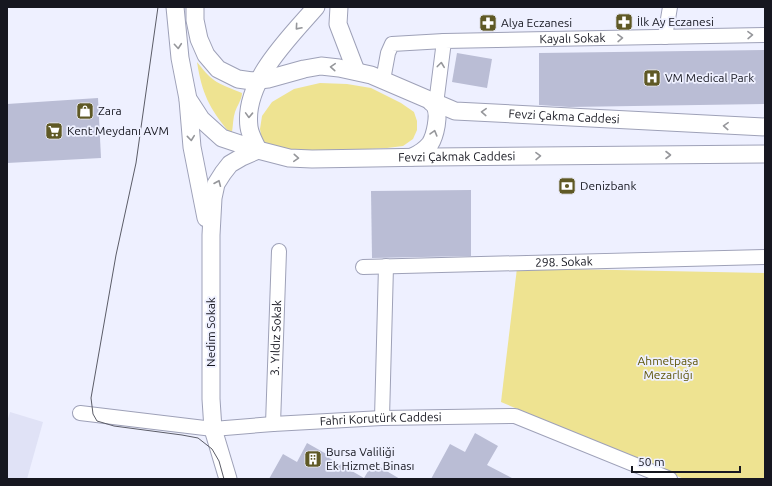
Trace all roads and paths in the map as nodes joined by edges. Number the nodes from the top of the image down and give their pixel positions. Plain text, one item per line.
1 (175, 7) edge
2 (195, 7) edge
3 (316, 7) edge
4 (339, 7) edge
5 (670, 7) edge
6 (765, 35) edge
7 (665, 37) junction
8 (444, 41) junction
9 (370, 76) junction
10 (255, 81) junction
11 (188, 99) junction
12 (433, 103) junction
13 (765, 127) edge
14 (258, 150) junction
15 (765, 154) edge
16 (412, 158) junction
17 (211, 235) junction
18 (279, 251) dead end
19 (765, 257) edge
20 (386, 266) junction
21 (363, 267) dead end
22 (80, 413) dead end
23 (382, 418) junction
24 (273, 424) junction
25 (213, 429) junction
26 (228, 479) edge
27 (670, 479) edge

1 -> 11 main road
2 - 10 main road
3 -> 10 main road
4 - 9 main road
5 - 7 street
7 -> 6 street, Kayalı Sokak
8 -> 7 street, Kayalı Sokak
8 - 9 street, Kayalı Sokak
12 -> 8 street
9 -> 10 main road
9 - 12 main road, Fevzi Çakma Caddesi
10 -> 14 main road
11 - 14 main road, Fevzi Çakmak Caddesi
11 -> 17 main road
13 -> 12 main road, Fevzi Çakma Caddesi
16 -> 12 main road
14 -> 16 main road, Fevzi Çakmak Caddesi
17 -> 14 main road
16 -> 15 main road, Fevzi Çakmak Caddesi
17 - 25 main road, Nedim Sokak
18 - 24 street, 3. Yıldız Sokak
19 - 20 street, 298. Sokak
20 - 21 street, 298. Sokak
20 - 23 street
22 - 25 street, Fahri Korutürk Caddesi
23 - 24 street, Fahri Korutürk Caddesi
23 - 27 street, Fahri Korutürk Caddesi
24 - 25 street, Fahri Korutürk Caddesi
25 - 26 main road, Nedim Sokak

